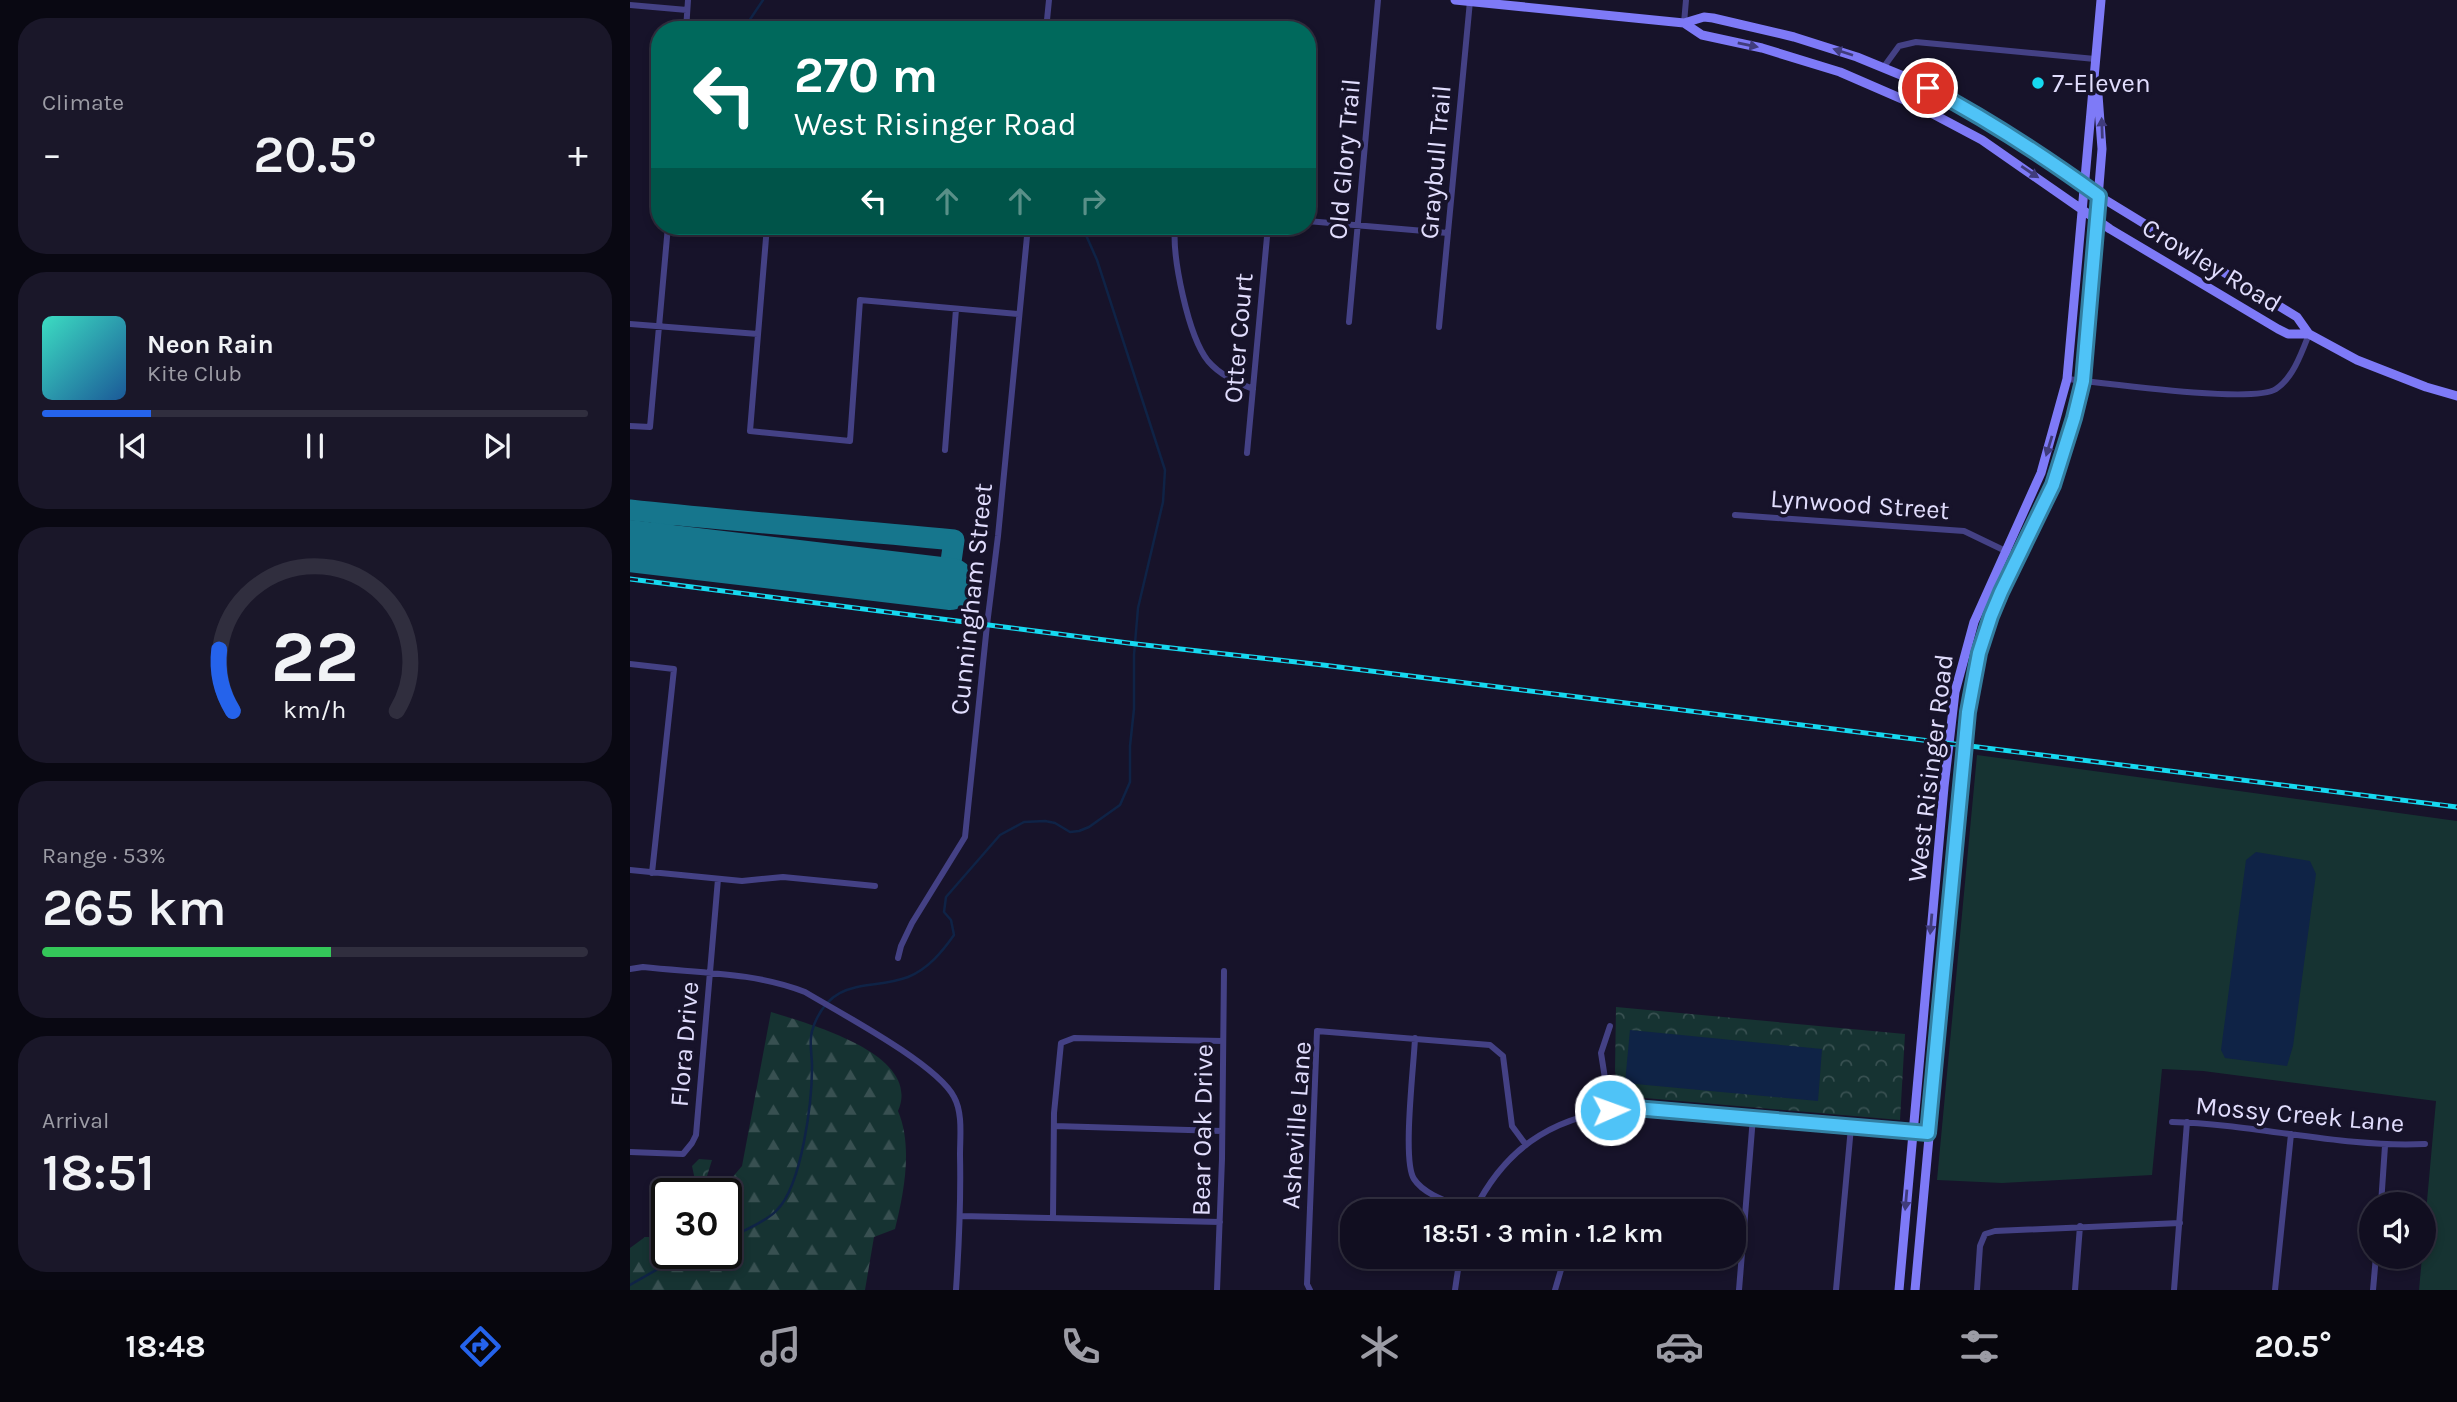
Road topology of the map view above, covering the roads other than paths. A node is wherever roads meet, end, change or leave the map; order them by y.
1 (688, 0) edge
2 (1049, 0) edge
3 (1378, 0) edge
4 (1455, 0) edge
5 (1686, 0) edge
6 (2101, 0) edge
7 (1470, 1) edge
8 (630, 5) edge
9 (687, 10) junction
10 (686, 21) edge
11 (1047, 21) edge
12 (1684, 23) junction
13 (2095, 60) junction
14 (1883, 68) junction
15 (2085, 186) junction
16 (2099, 196) junction
17 (2083, 210) junction
18 (2096, 221) junction
19 (1316, 222) edge
20 (1358, 225) junction
21 (1448, 233) junction
22 (667, 235) edge
23 (766, 235) edge
24 (1027, 235) edge
25 (1175, 235) edge
26 (1267, 235) edge
27 (956, 309) junction
28 (1019, 314) junction
29 (1349, 322) dead end
30 (630, 324) edge
31 (1439, 327) dead end
32 (659, 328) junction
33 (758, 334) junction
34 (2309, 334) junction
35 (2067, 379) junction
36 (2083, 381) junction
37 (1253, 389) junction
38 (2457, 396) edge
39 (630, 426) edge
40 (945, 450) dead end
41 (1247, 453) dead end
42 (1735, 515) dead end
43 (2004, 550) junction
44 (2018, 556) junction
45 (630, 664) edge
46 (630, 870) edge
47 (652, 873) junction
48 (718, 879) junction
49 (875, 886) dead end
50 (898, 958) dead end
51 (1928, 962) junction
52 (630, 969) edge
53 (1224, 971) dead end
54 (709, 974) junction
55 (1610, 1026) dead end
56 (1415, 1038) junction
57 (1937, 1040) junction
58 (1223, 1041) junction
59 (1610, 1110) junction
60 (1753, 1118) junction
61 (2172, 1122) dead end
62 (2187, 1122) junction
63 (1054, 1126) junction
64 (1852, 1127) junction
65 (1222, 1131) junction
66 (1912, 1132) junction
67 (1928, 1133) junction
68 (2291, 1134) junction
69 (2425, 1144) dead end
70 (1526, 1145) junction
71 (2385, 1146) junction
72 (630, 1152) edge
73 (2382, 1192) edge
74 (1444, 1199) edge
75 (1479, 1199) edge
76 (1746, 1206) edge
77 (960, 1216) junction
78 (1053, 1217) junction
79 (1220, 1222) junction
80 (2180, 1223) junction
81 (2080, 1226) junction
82 (1458, 1269) edge
83 (1561, 1269) edge
84 (1741, 1269) edge
85 (2375, 1269) edge
86 (956, 1290) edge
87 (1217, 1290) edge
88 (1310, 1290) edge
89 (1455, 1290) edge
90 (1555, 1290) edge
91 (1739, 1290) edge
92 (1836, 1290) edge
93 (1899, 1290) edge
94 (1915, 1290) edge
95 (1977, 1290) edge
96 (2075, 1290) edge
97 (2174, 1290) edge
98 (2275, 1290) edge
99 (2373, 1290) edge

1 - 9 street
2 - 11 street
3 - 20 street, Old Glory Trail
4 - 7 main road, Crowley Road
5 - 12 street
6 - 13 main road, West Risinger Road
7 - 12 main road, Crowley Road
7 - 21 street, Graybull Trail
8 - 9 street
9 - 10 street
14 -> 12 main road, Crowley Road
12 -> 17 main road, Crowley Road
13 - 14 street
13 - 15 main road, West Risinger Road
16 -> 13 main road, West Risinger Road
14 - 15 main road, Crowley Road
15 - 16 main road, Crowley Road
15 - 17 main road, West Risinger Road
16 - 18 main road, West Risinger Road
16 - 34 main road, Crowley Road
17 - 18 main road, Crowley Road
17 - 35 main road, West Risinger Road
18 - 34 main road, Crowley Road
18 - 36 main road, West Risinger Road
19 - 20 street
20 - 21 street
20 - 29 street, Old Glory Trail
21 - 31 street, Graybull Trail
22 - 32 street
23 - 33 street
24 - 28 street, Cunningham Street
25 - 37 street
26 - 37 street, Otter Court
27 - 28 street
27 - 33 street
27 - 40 street
28 - 50 street, Cunningham Street
30 - 32 street
32 - 33 street
32 - 39 street
34 - 36 street
34 - 38 main road
35 - 36 street
35 -> 43 main road, West Risinger Road
36 - 44 main road, West Risinger Road
37 - 41 street, Otter Court
42 - 43 street, Lynwood Street
43 - 44 street, Lynwood Street
43 -> 51 main road, West Risinger Road
44 - 57 main road, West Risinger Road
45 - 47 street
46 - 47 street
47 - 48 street
48 - 49 street
48 - 54 street, Flora Drive
51 - 57 main road
51 - 66 main road, West Risinger Road
52 - 54 street
53 - 58 street, Bear Oak Drive
54 - 72 street, Flora Drive
54 - 77 street
55 - 59 street
56 - 70 street, Asheville Lane
56 - 74 street
56 - 88 street, Asheville Lane
57 - 67 main road, West Risinger Road
58 - 63 street
58 - 65 street, Bear Oak Drive
59 - 60 street
59 - 70 street
60 - 64 street
60 - 76 street
61 - 62 street, Mossy Creek Lane
62 - 68 street, Mossy Creek Lane
62 - 80 street
63 - 65 street
63 - 78 street
64 - 66 street
64 - 92 street
65 - 79 street, Bear Oak Drive
66 - 67 street
66 -> 93 main road, West Risinger Road
67 - 94 main road, West Risinger Road
68 - 71 street, Mossy Creek Lane
68 - 98 street
69 - 71 street, Mossy Creek Lane
70 - 75 street
71 - 73 street
77 - 78 street
77 - 86 street
78 - 79 street
79 - 87 street, Bear Oak Drive
80 - 81 street
80 - 97 street
81 - 95 street
81 - 96 street
82 - 89 street
83 - 90 street
84 - 91 street
85 - 99 street

